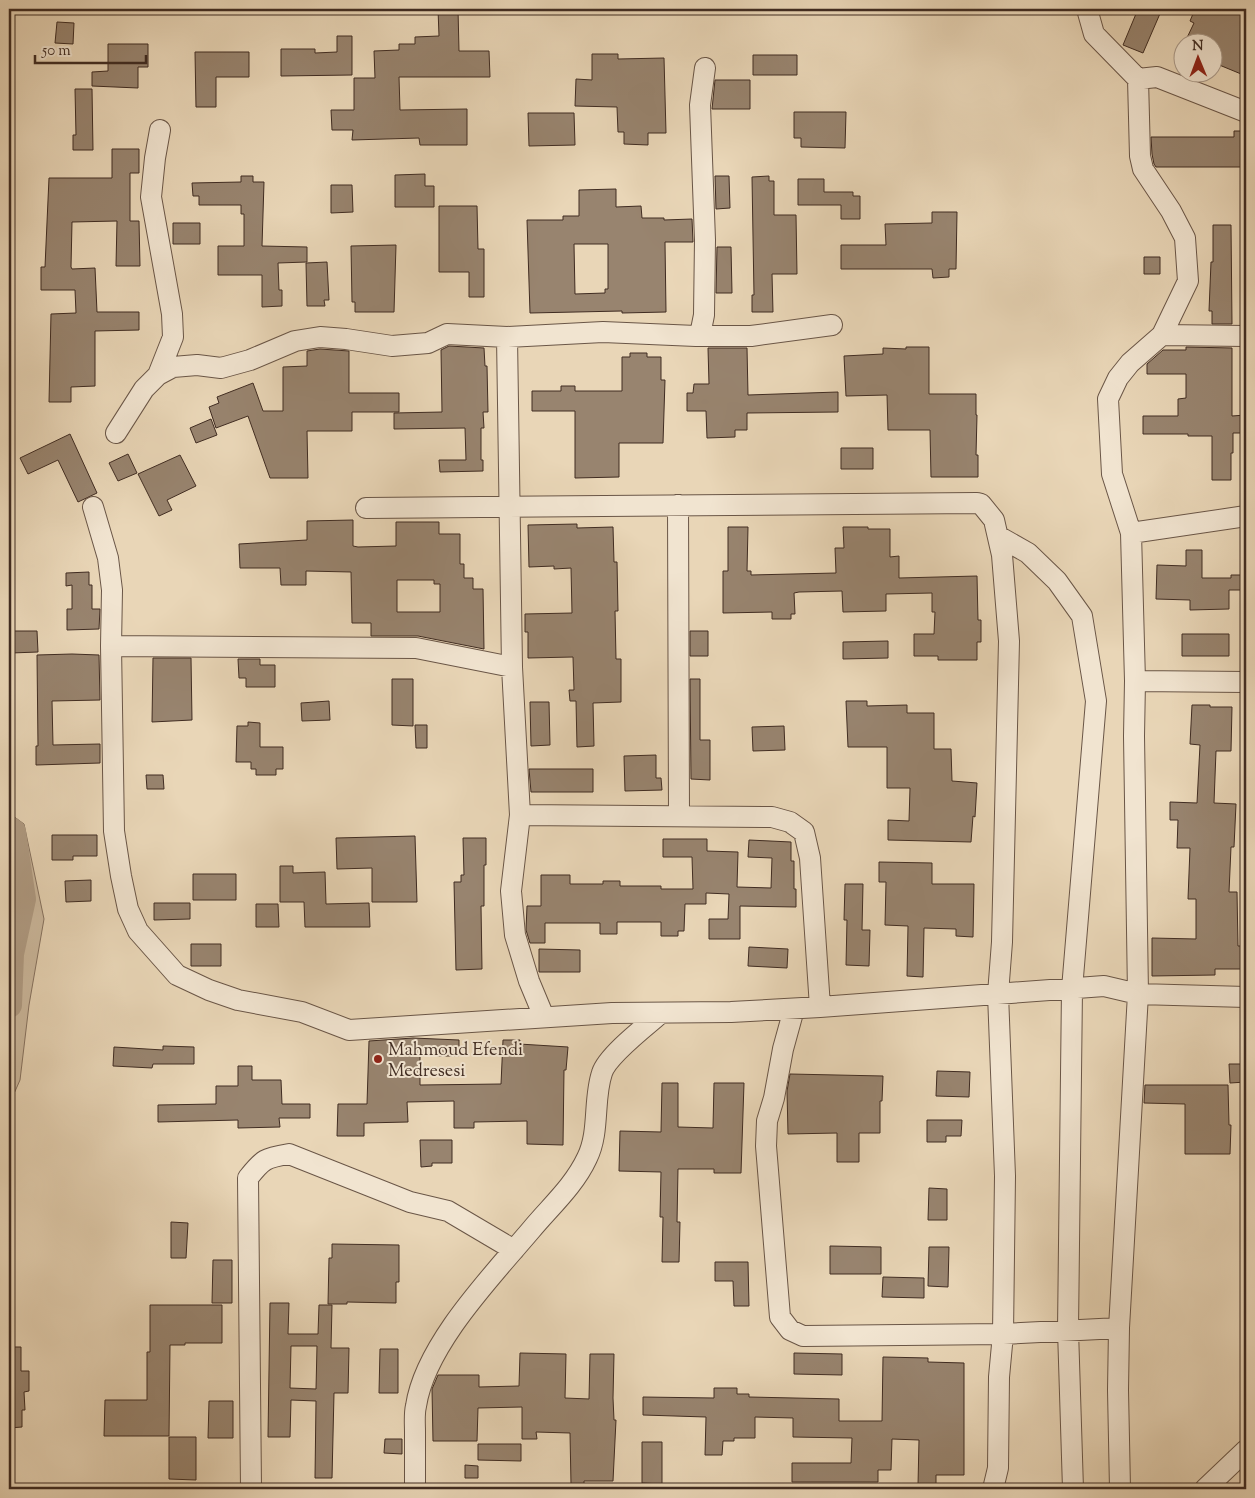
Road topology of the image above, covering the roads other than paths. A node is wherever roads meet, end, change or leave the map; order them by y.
1 (1087, 9) edge
2 (705, 68) dead end
3 (1138, 79) junction
4 (1246, 112) edge
5 (160, 130) dead end
6 (832, 325) dead end
7 (1162, 335) junction
8 (507, 336) junction
9 (696, 336) junction
10 (1246, 336) edge
11 (173, 337) junction
12 (197, 365) junction
13 (158, 375) junction
14 (116, 433) dead end
15 (678, 505) junction
16 (92, 507) dead end
17 (509, 507) junction
18 (366, 508) dead end
19 (1246, 516) edge
20 (1131, 533) junction
21 (998, 536) junction
22 (111, 646) junction
23 (512, 667) junction
24 (1135, 681) junction
25 (1246, 682) edge
26 (520, 815) junction
27 (679, 816) junction
28 (1072, 989) junction
29 (998, 994) junction
30 (1138, 994) junction
31 (1246, 997) edge
32 (820, 1007) junction
33 (794, 1009) junction
34 (660, 1014) junction
35 (544, 1017) junction
36 (514, 1250) junction
37 (1118, 1328) junction
38 (1068, 1330) junction
39 (1002, 1334) junction
40 (1246, 1450) edge
41 (251, 1489) edge
42 (415, 1489) edge
43 (993, 1489) edge
44 (1073, 1489) edge
45 (1120, 1489) edge
46 (1205, 1489) edge

1 - 3 street
2 - 9 street
3 - 4 street
3 - 7 street
5 - 11 street
6 - 9 street
7 - 10 street
7 - 20 street
8 - 9 street
8 - 12 street
8 - 17 street
11 - 12 street
11 - 13 street
12 - 13 street
13 - 14 street
15 - 17 street
15 - 21 street
15 - 27 street
16 - 22 street
17 - 18 street
17 - 23 street
19 - 20 street
20 - 24 street
21 - 28 street
21 - 29 street
22 - 23 street
22 - 35 street
23 - 26 street
24 - 25 street
24 - 30 street
26 - 27 street
26 - 35 street
27 - 32 street
28 - 29 street
28 - 30 street
28 - 38 street
29 - 32 street
29 - 39 street
30 - 31 street
30 - 37 street
32 - 33 street
33 - 34 street
33 - 39 street
34 - 35 street
34 - 36 street
36 - 41 street
36 - 42 street
37 - 38 street
37 - 45 street
38 - 39 street
38 - 44 street
39 - 43 street
40 - 46 street

